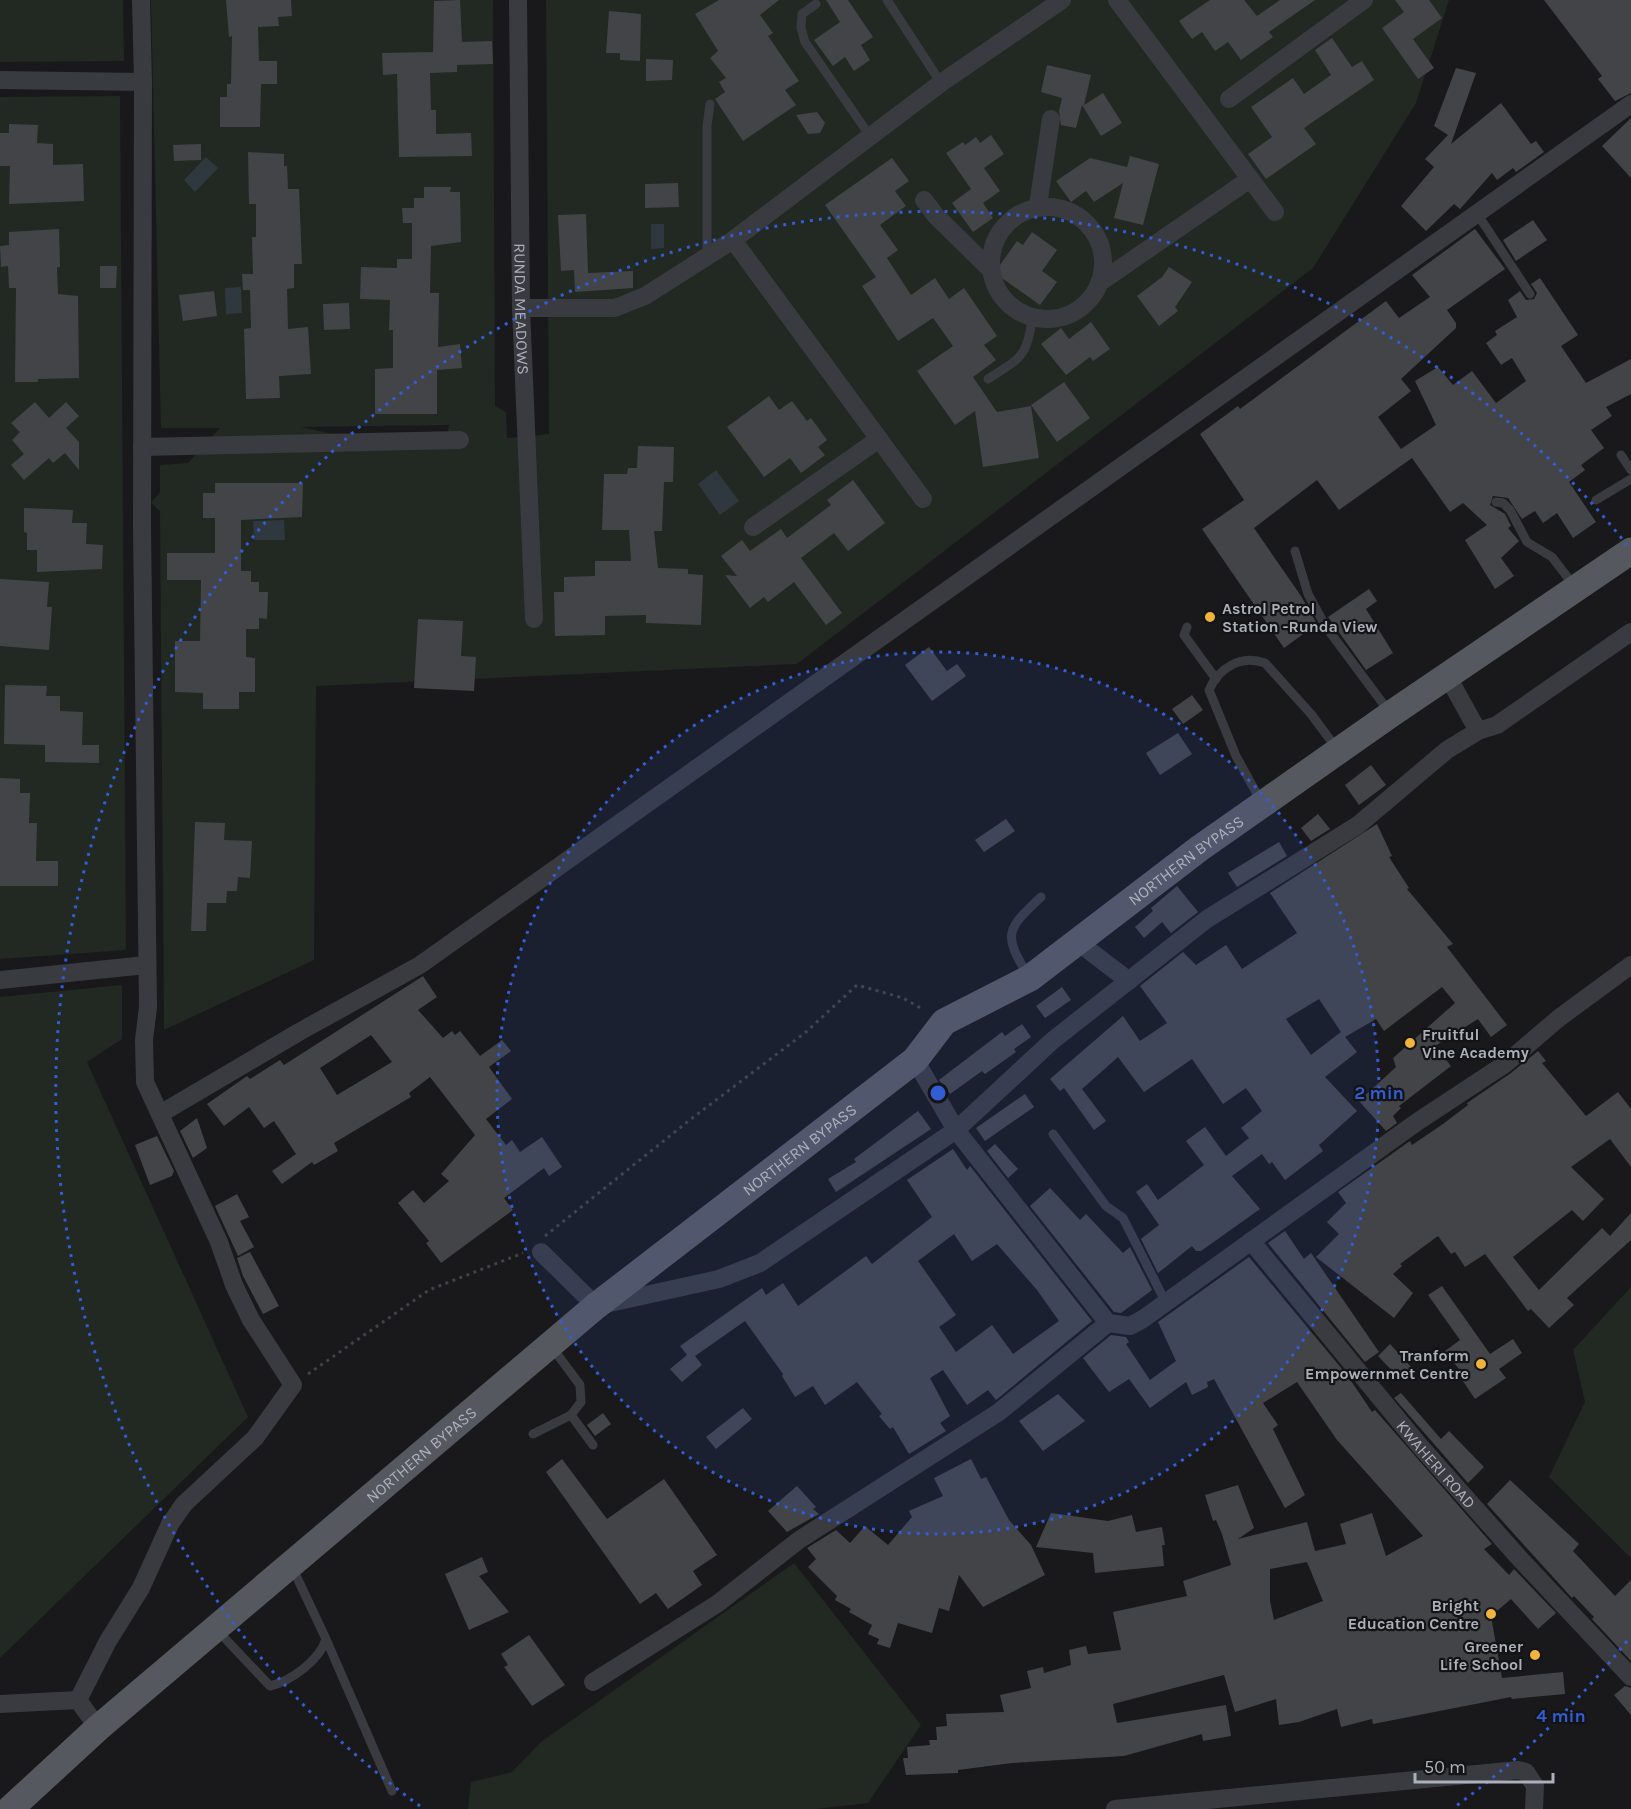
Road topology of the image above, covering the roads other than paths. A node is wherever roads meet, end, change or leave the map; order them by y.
1 (141, 0) edge
2 (518, 0) edge
3 (887, 0) edge
4 (1062, 0) edge
5 (1117, 0) edge
6 (1364, 0) edge
7 (816, 4) dead end
8 (0, 80) edge
9 (143, 82) junction
10 (941, 83) junction
11 (1229, 99) dead end
12 (710, 104) dead end
13 (1631, 104) edge
14 (1050, 119) dead end
15 (870, 136) junction
16 (1250, 179) junction
17 (924, 200) dead end
18 (1038, 205) junction
19 (1275, 212) dead end
20 (1478, 215) junction
21 (733, 240) junction
22 (707, 257) junction
23 (990, 268) junction
24 (1100, 283) junction
25 (1530, 294) dead end
26 (520, 308) junction
27 (1032, 319) junction
28 (988, 379) dead end
29 (879, 439) junction
30 (460, 440) dead end
31 (142, 447) junction
32 (1621, 455) dead end
33 (1631, 470) edge
34 (1631, 479) edge
35 (923, 500) dead end
36 (1596, 500) dead end
37 (1496, 502) dead end
38 (753, 527) dead end
39 (1294, 551) dead end
40 (1631, 551) edge
41 (1575, 588) junction
42 (534, 619) dead end
43 (1187, 627) dead end
44 (1631, 632) edge
45 (1448, 677) junction
46 (1216, 679) junction
47 (1391, 714) junction
48 (1478, 731) junction
49 (1338, 751) junction
50 (1263, 805) junction
51 (1041, 897) dead end
52 (1078, 942) junction
53 (146, 965) junction
54 (1631, 965) edge
55 (1030, 978) junction
56 (0, 980) edge
57 (1130, 981) junction
58 (915, 1060) junction
59 (160, 1114) junction
60 (956, 1130) junction
61 (1053, 1134) dead end
62 (1251, 1241) junction
63 (537, 1247) road end
64 (1166, 1303) junction
65 (596, 1306) junction
66 (1108, 1323) junction
67 (550, 1344) junction
68 (571, 1416) junction
69 (533, 1434) dead end
70 (593, 1445) dead end
71 (291, 1564) junction
72 (216, 1628) junction
73 (326, 1639) junction
74 (1631, 1677) edge
75 (593, 1682) dead end
76 (78, 1700) junction
77 (0, 1704) edge
78 (98, 1728) junction
79 (392, 1791) dead end
80 (11, 1809) edge
81 (1115, 1809) edge
82 (1534, 1809) edge

1 - 9 street
2 - 26 street, RUNDA MEADOWS
3 - 10 lane
4 - 10 street
5 - 16 street
6 - 11 street
7 - 15 lane
8 - 9 street
9 - 31 street
10 - 15 street
12 - 22 lane
13 - 20 street
14 - 18 street
15 - 21 street
16 - 19 street
16 - 24 street
17 - 23 street
18 - 23 street
18 - 24 street
20 - 25 lane
20 - 59 street
21 - 22 street
21 - 29 street
22 - 26 street
23 - 27 street
24 - 27 street
26 - 42 street, RUNDA MEADOWS
27 - 28 lane
29 - 35 street
29 - 38 street
30 - 31 street
31 - 53 street
32 - 33 lane
34 - 36 lane
37 - 41 lane
39 - 47 lane
40 - 41 main road, NORTHERN BYPASS
41 - 45 main road, NORTHERN BYPASS
43 - 46 lane
44 - 48 street
45 - 47 main road, NORTHERN BYPASS
45 - 48 street
46 - 49 lane
46 - 50 lane
47 - 49 main road, NORTHERN BYPASS
48 - 57 street
49 - 50 main road, NORTHERN BYPASS
50 - 52 main road, NORTHERN BYPASS
51 - 55 lane
52 - 55 main road, NORTHERN BYPASS
52 - 57 street
53 - 56 street
53 - 59 street
54 - 62 street
55 - 58 main road, NORTHERN BYPASS
57 - 60 street
58 - 60 street
58 - 65 main road, NORTHERN BYPASS
59 - 76 street
60 - 65 street
60 - 66 street
61 - 64 lane
62 - 64 street
62 - 74 street, KWAHERI ROAD
63 - 65 street
64 - 66 street
65 - 67 main road, NORTHERN BYPASS
66 - 75 street
67 - 68 lane
67 - 71 main road, NORTHERN BYPASS
68 - 69 lane
68 - 70 lane
71 - 72 main road, NORTHERN BYPASS
71 - 73 lane
72 - 73 lane
72 - 78 main road, NORTHERN BYPASS
73 - 79 lane
76 - 77 street
76 - 78 street
78 - 80 main road, NORTHERN BYPASS
81 - 82 street

